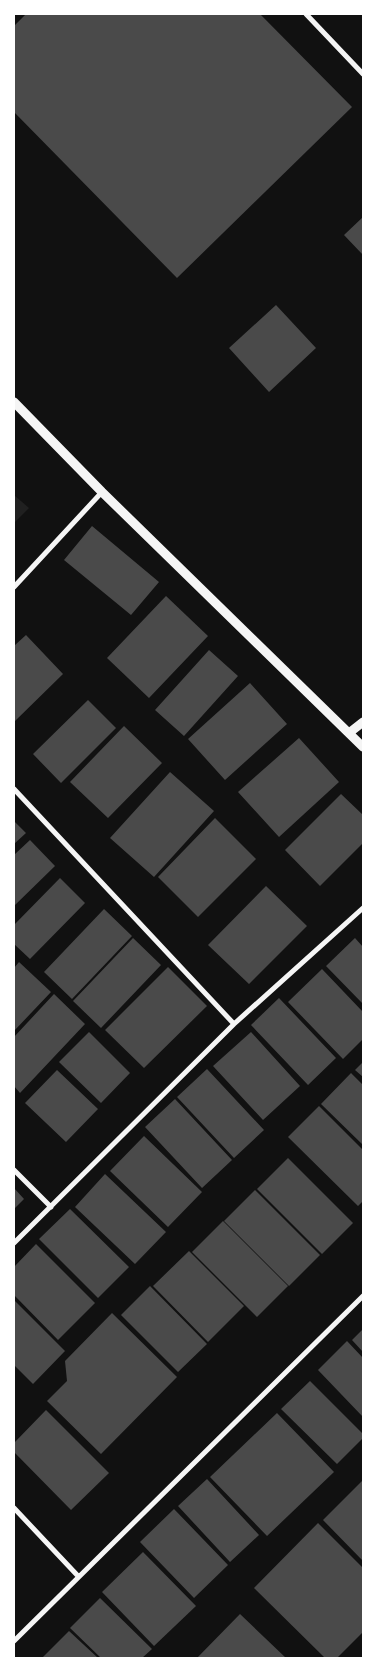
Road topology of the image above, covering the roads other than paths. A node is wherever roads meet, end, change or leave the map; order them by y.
1 (306, 14) edge
2 (363, 74) edge
3 (14, 402) edge
4 (102, 492) junction
5 (14, 587) edge
6 (363, 722) edge
7 (349, 733) junction
8 (363, 747) edge
9 (14, 789) edge
10 (363, 908) edge
11 (234, 1024) junction
12 (14, 1170) edge
13 (51, 1207) junction
14 (14, 1243) edge
15 (363, 1296) edge
16 (14, 1508) edge
17 (78, 1576) junction
18 (14, 1641) edge

1 - 2 street
3 - 4 street
4 - 5 street
4 - 7 street
6 - 7 street
7 - 8 street
9 - 11 street
10 - 11 street
11 - 13 street
12 - 13 street
13 - 14 street
15 - 17 street
16 - 17 street
17 - 18 street

